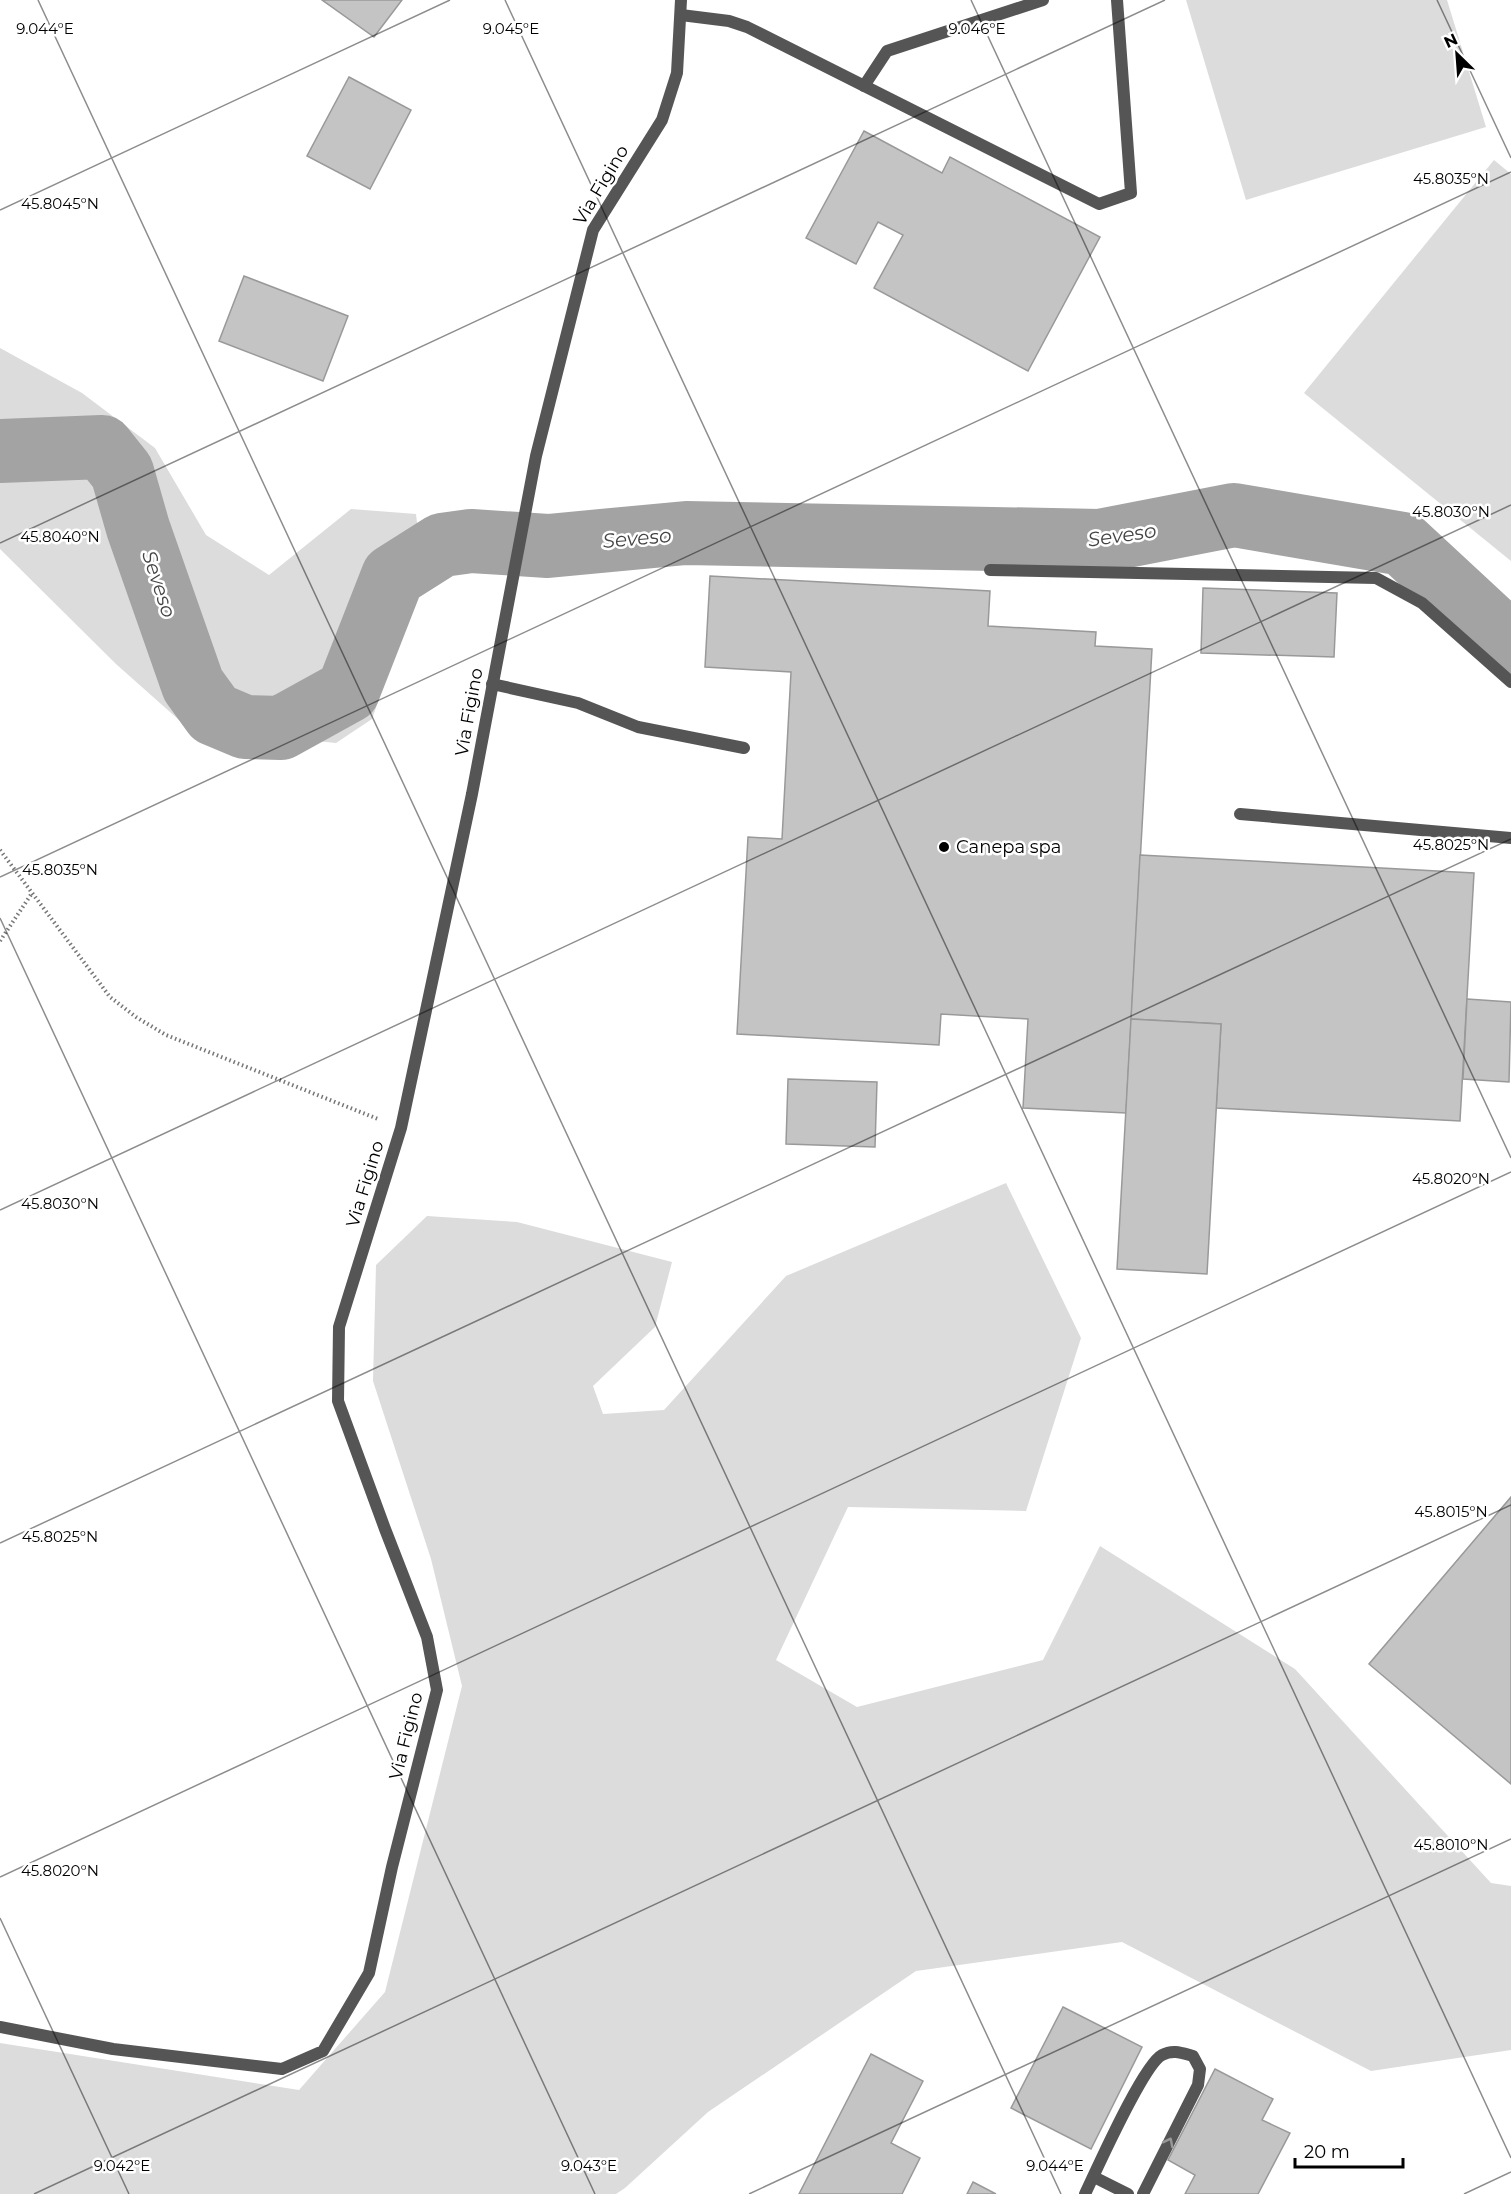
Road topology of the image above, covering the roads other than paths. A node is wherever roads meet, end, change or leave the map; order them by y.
1 (681, 0) edge
2 (1043, 0) edge
3 (1117, 0) edge
4 (681, 15) junction
5 (864, 86) junction
6 (990, 570) dead end
7 (1511, 682) edge
8 (492, 684) junction
9 (744, 748) dead end
10 (1240, 814) dead end
11 (1511, 838) edge
12 (0, 2027) edge
13 (1094, 2177) junction
14 (1085, 2194) edge
15 (1128, 2194) edge
16 (1143, 2194) edge

1 - 4 street, Via Figino
2 - 5 street
3 - 5 street
4 - 5 street
4 - 8 street, Via Figino
6 - 7 street
8 - 9 street
8 - 12 street, Via Figino
10 - 11 street
13 - 14 street
13 - 15 street
16 -> 13 street

